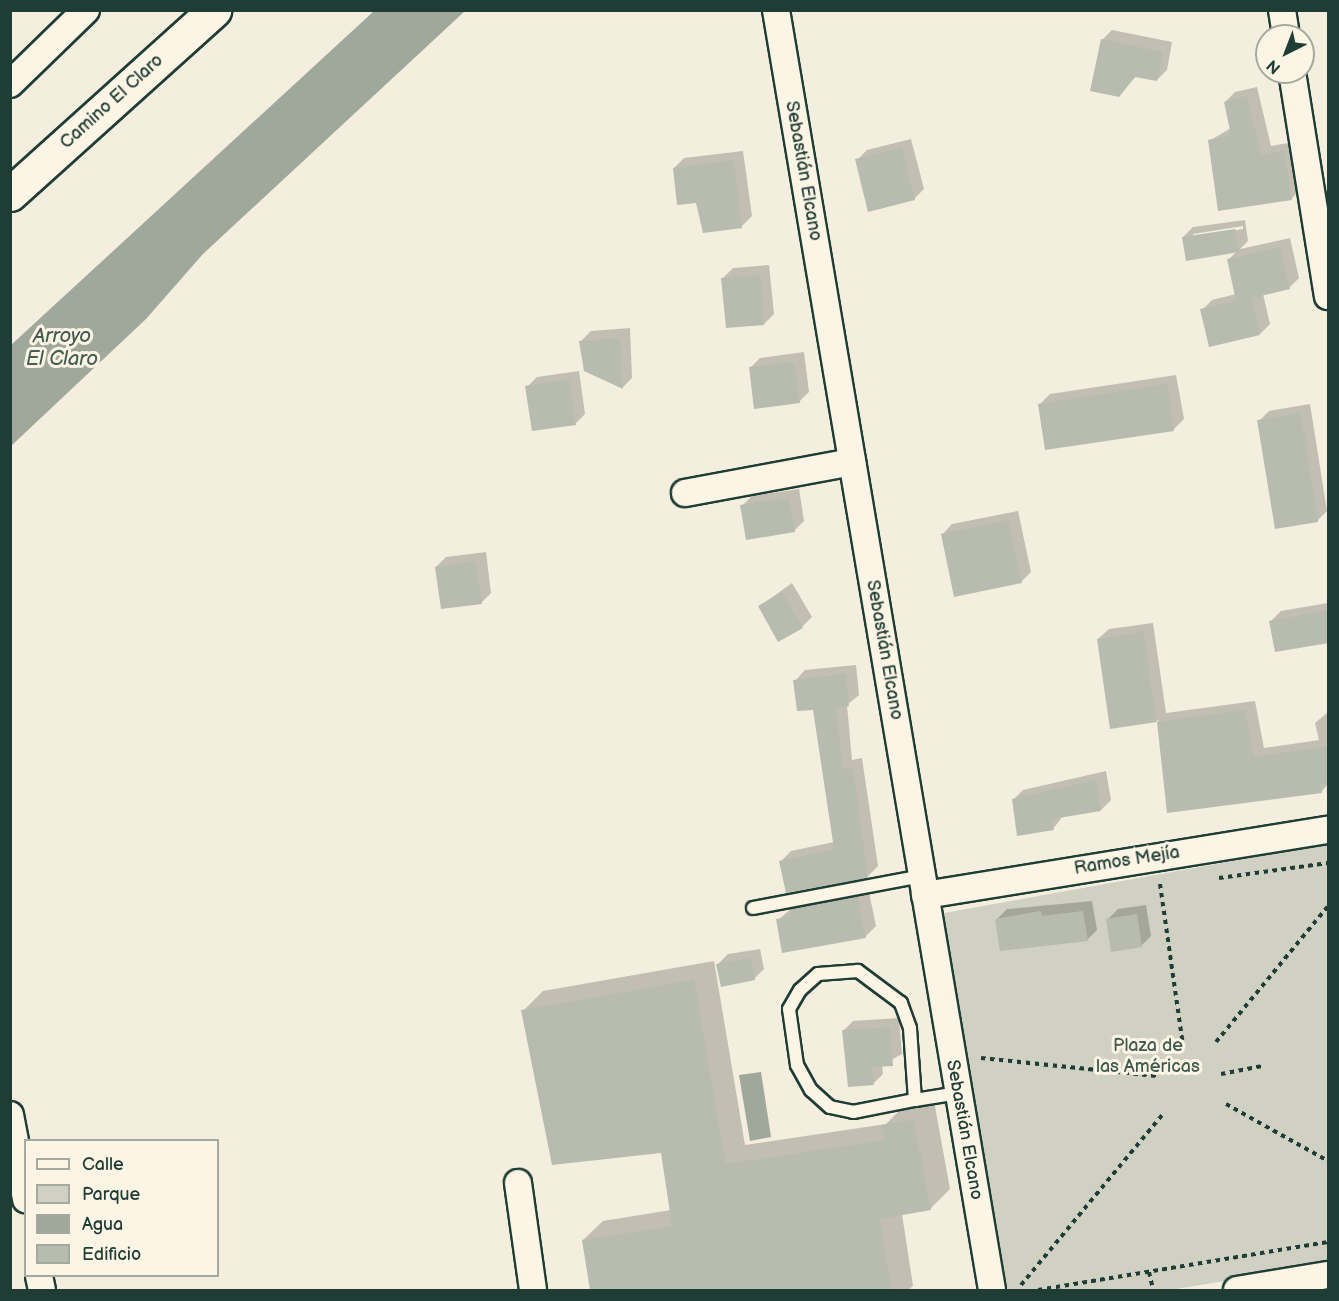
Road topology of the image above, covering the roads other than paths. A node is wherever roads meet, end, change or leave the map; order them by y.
1 (86, 10) edge
2 (214, 10) edge
3 (776, 10) edge
4 (10, 84) edge
5 (1294, 84) edge
6 (10, 194) edge
7 (1329, 296) edge
8 (852, 462) junction
9 (685, 493) dead end
10 (1329, 830) edge
11 (924, 885) junction
12 (753, 908) dead end
13 (958, 1093) junction
14 (915, 1101) junction
15 (10, 1115) edge
16 (518, 1183) dead end
17 (24, 1188) edge
18 (1329, 1275) edge
19 (532, 1290) edge
20 (992, 1290) edge
21 (1237, 1290) edge

1 - 4 street
2 - 6 street, Camino El Claro
3 - 8 street, Sebastián Elcano
5 - 7 street
8 - 9 street
8 - 11 street, Sebastián Elcano
10 - 11 street, Ramos Mejía
11 - 12 lane
11 - 13 street, Sebastián Elcano
13 - 14 lane
13 - 20 street, Sebastián Elcano
14 - 14 lane
15 - 17 street
16 - 19 street
18 - 21 street

